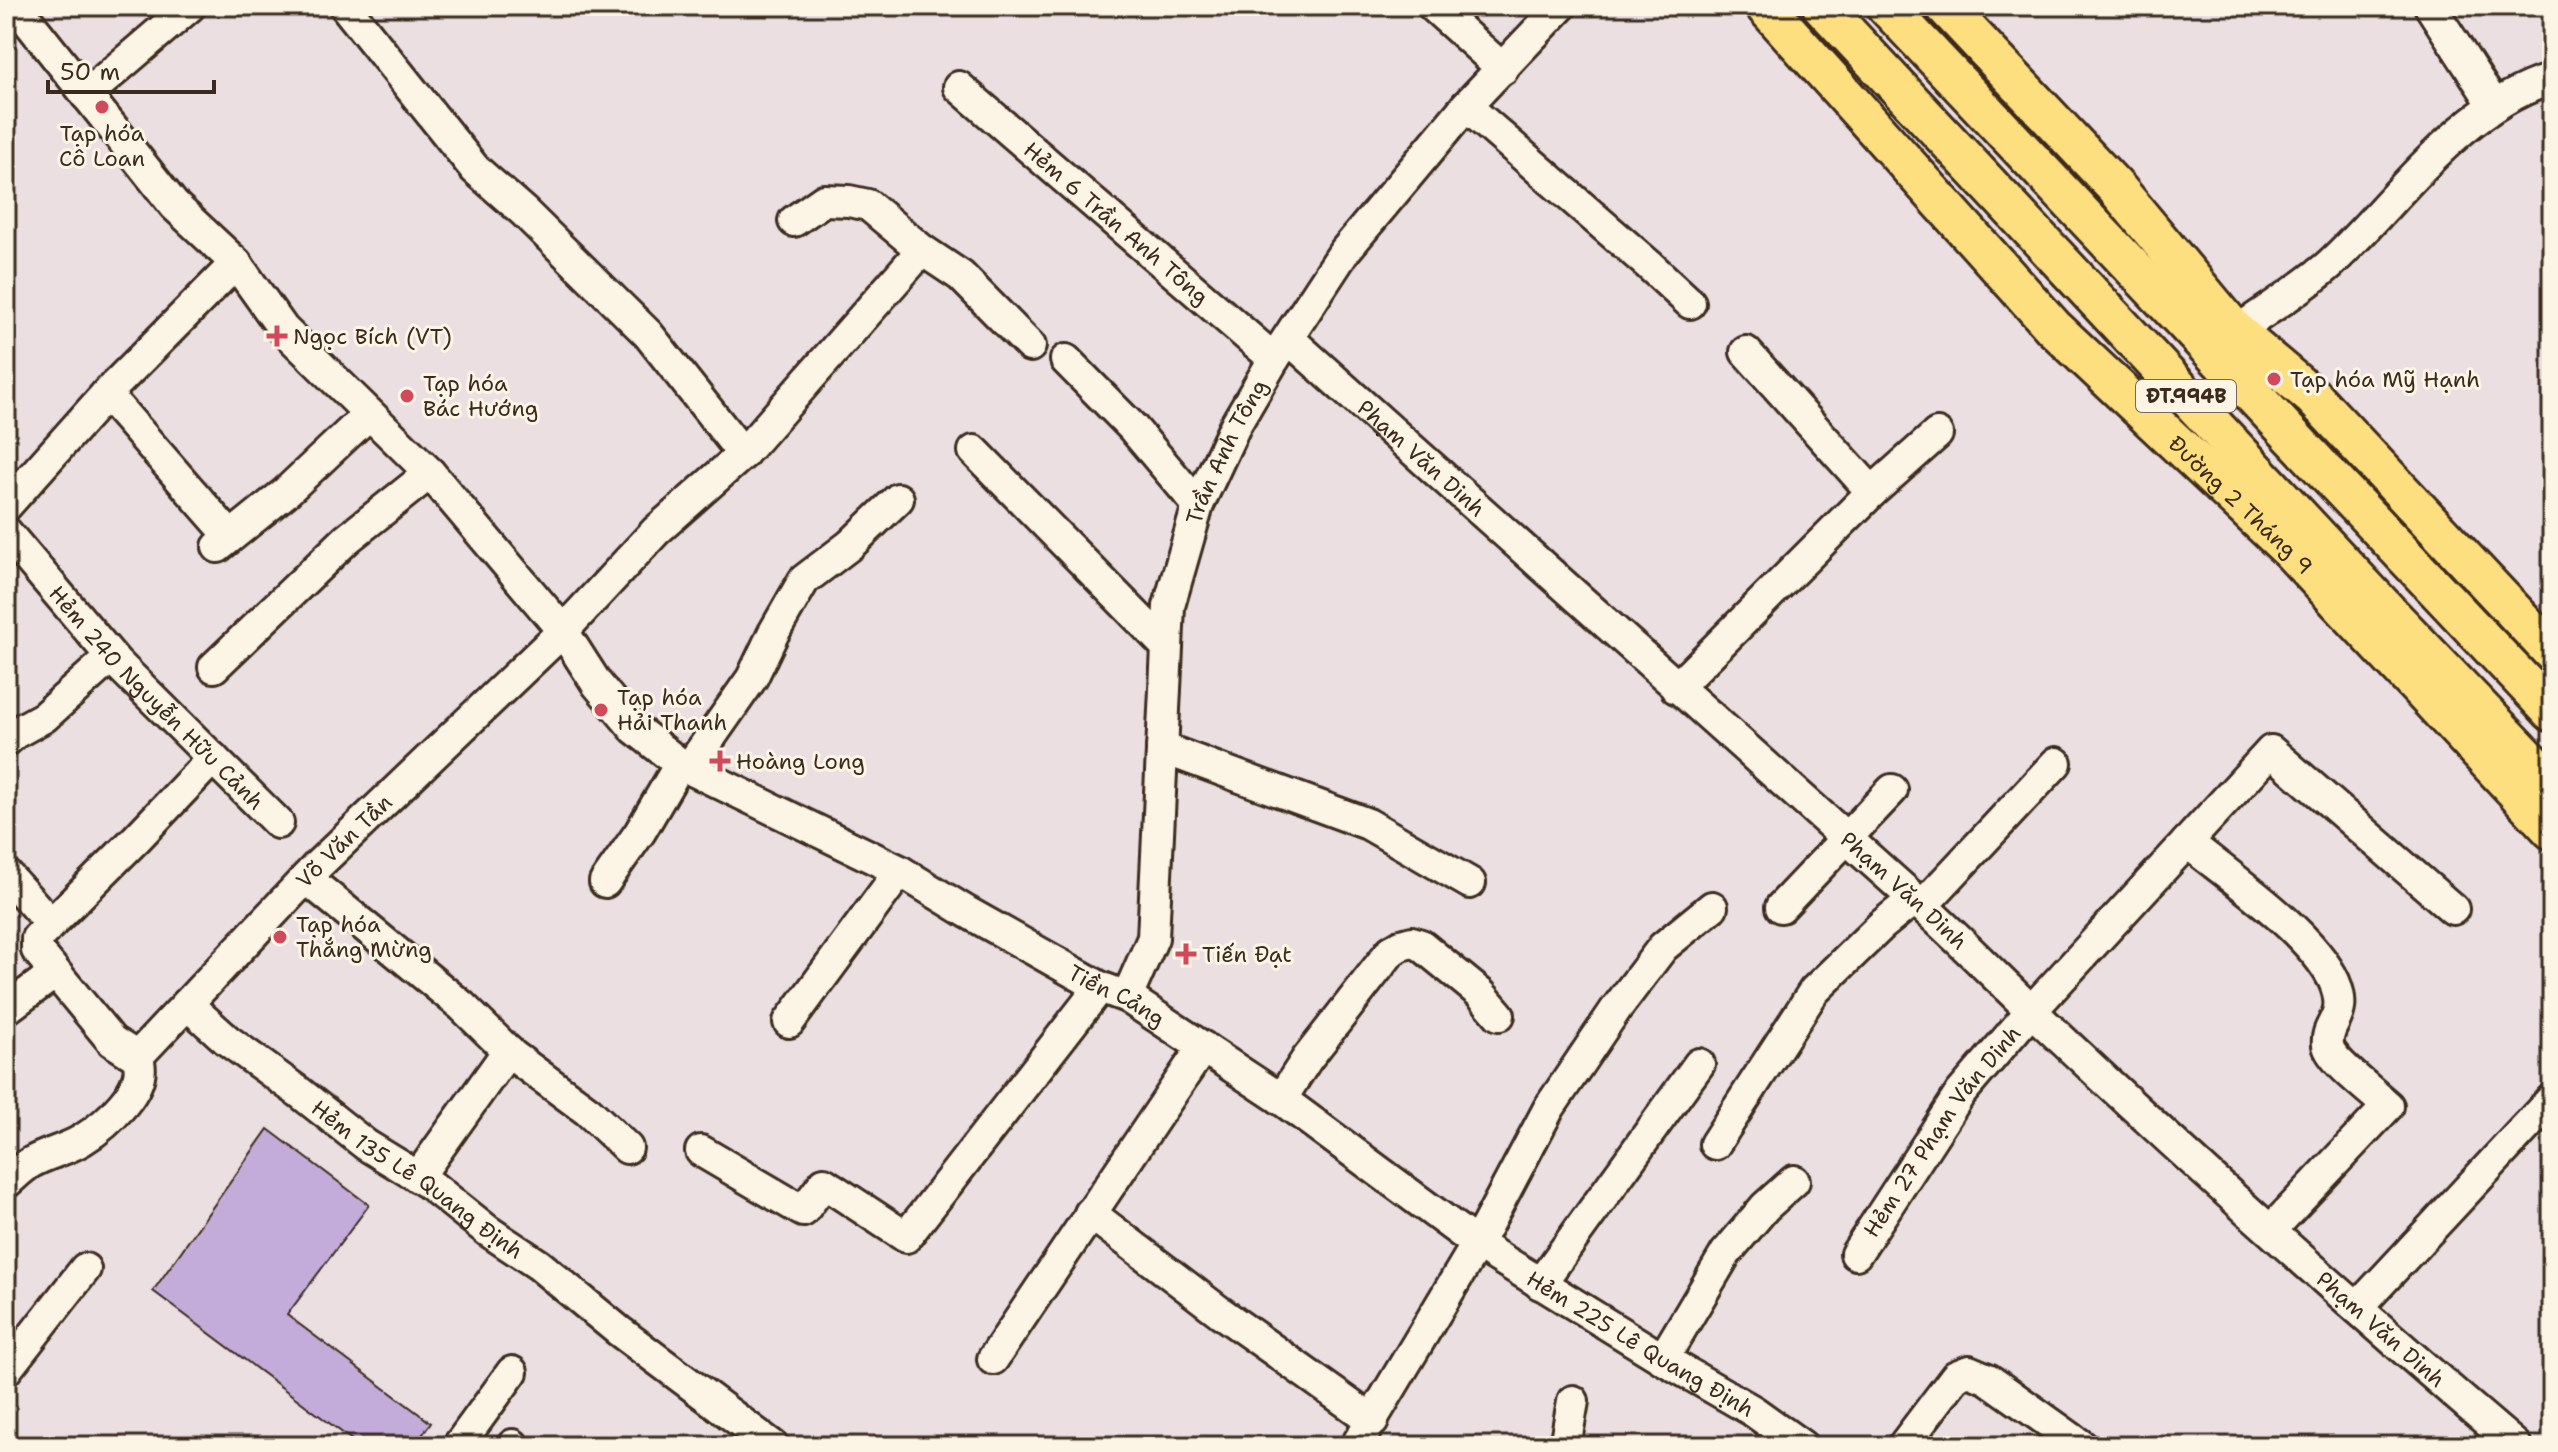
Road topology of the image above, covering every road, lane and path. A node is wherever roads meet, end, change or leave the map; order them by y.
1 (16, 6) edge
2 (190, 6) edge
3 (345, 6) edge
4 (1433, 6) edge
5 (1561, 6) edge
6 (1765, 6) edge
7 (1822, 6) edge
8 (1886, 6) edge
9 (1945, 6) edge
10 (2430, 6) edge
11 (1503, 69) junction
12 (2552, 79) edge
13 (959, 87) dead end
14 (86, 95) junction
15 (2494, 105) junction
16 (1466, 106) junction
17 (794, 221) dead end
18 (922, 250) junction
19 (236, 263) junction
20 (1690, 303) dead end
21 (2228, 344) junction
22 (1030, 346) dead end
23 (1281, 349) junction
24 (1746, 352) dead end
25 (1066, 360) dead end
26 (106, 394) junction
27 (2185, 394) junction
28 (369, 414) junction
29 (2156, 425) junction
30 (1937, 434) dead end
31 (974, 451) dead end
32 (743, 454) junction
33 (430, 473) junction
34 (1872, 492) junction
35 (898, 499) dead end
36 (1198, 505) junction
37 (6, 506) edge
38 (6, 532) edge
39 (563, 631) junction
40 (1165, 645) junction
41 (2552, 652) edge
42 (111, 657) junction
43 (214, 667) dead end
44 (1676, 688) junction
45 (2552, 712) edge
46 (6, 741) edge
47 (1162, 748) junction
48 (213, 758) junction
49 (2056, 763) dead end
50 (685, 766) junction
51 (2552, 783) edge
52 (1892, 790) dead end
53 (278, 823) dead end
54 (2552, 830) edge
55 (1847, 838) junction
56 (2187, 842) junction
57 (900, 871) junction
58 (6, 874) edge
59 (306, 878) junction
60 (605, 882) dead end
61 (1470, 883) dead end
62 (1918, 903) junction
63 (1712, 907) dead end
64 (1781, 907) dead end
65 (2453, 909) dead end
66 (50, 923) junction
67 (55, 973) junction
68 (1113, 992) junction
69 (187, 1004) junction
70 (6, 1009) edge
71 (2031, 1011) junction
72 (1499, 1015) dead end
73 (789, 1022) dead end
74 (1203, 1047) junction
75 (508, 1051) junction
76 (137, 1057) junction
77 (1699, 1064) dead end
78 (1281, 1099) junction
79 (2552, 1099) edge
80 (1715, 1144) dead end
81 (627, 1148) dead end
82 (701, 1151) dead end
83 (418, 1177) junction
84 (1794, 1181) dead end
85 (6, 1183) edge
86 (1090, 1213) junction
87 (2271, 1230) junction
88 (1477, 1244) junction
89 (1856, 1254) dead end
90 (85, 1269) dead end
91 (1540, 1284) junction
92 (2357, 1308) junction
93 (993, 1359) dead end
94 (1663, 1359) junction
95 (6, 1370) edge
96 (512, 1372) dead end
97 (1573, 1401) dead end
98 (1373, 1421) junction
99 (458, 1446) edge
100 (773, 1446) edge
101 (1356, 1446) edge
102 (1565, 1446) edge
103 (1802, 1446) edge
104 (1903, 1446) edge
105 (2082, 1446) edge
106 (2516, 1446) edge

1 - 14 street, Tiền Cảng
2 - 14 street
3 - 32 street
4 - 11 street
5 - 11 street, Trần Anh Tông
6 - 29 main road, Đường 2 Tháng 9 / ĐT.994B
7 - 27 main road, Đường 2 Tháng 9 / ĐT.994B
8 - 21 main road, ĐT.994B
9 - 21 main road, ĐT.994B
10 - 15 street
11 - 16 street, Trần Anh Tông
12 - 15 street
13 - 23 street, Hẻm 6 Trần Anh Tông
14 - 19 street, Tiền Cảng
15 - 21 street
16 - 20 street
16 - 23 street, Trần Anh Tông
17 - 18 street
18 - 22 street
18 - 32 street, Võ Văn Tần
19 - 26 street
19 - 28 street, Tiền Cảng
21 - 27 main road
21 - 41 main road, ĐT.994B
21 - 45 main road, ĐT.994B
23 - 36 street, Trần Anh Tông
23 - 44 street, Phạm Văn Dinh
24 - 34 street
25 - 36 street
26 - 28 street
26 - 37 street
27 - 29 main road
27 - 51 main road, Đường 2 Tháng 9 / ĐT.994B
28 - 33 street, Tiền Cảng
29 - 54 main road, Đường 2 Tháng 9 / ĐT.994B
30 - 34 street
31 - 40 street
32 - 39 street, Võ Văn Tần
33 - 39 street, Tiền Cảng
33 - 43 street
34 - 44 street
35 - 50 street
36 - 40 street, Trần Anh Tông
38 - 42 street, Hẻm 240 Nguyễn Hữu Cảnh
39 - 50 street, Tiền Cảng
39 - 59 street, Võ Văn Tần
40 - 47 street, Trần Anh Tông
42 - 46 street
42 - 48 street, Hẻm 240 Nguyễn Hữu Cảnh
44 - 55 street, Phạm Văn Dinh
47 - 61 street
47 - 68 street, Trần Anh Tông
48 - 53 street, Hẻm 240 Nguyễn Hữu Cảnh
48 - 66 street
49 - 62 street
50 - 57 street, Tiền Cảng
50 - 60 street
52 - 55 street
55 - 62 street, Phạm Văn Dinh
55 - 64 street
56 - 65 street, Hẻm 27 Phạm Văn Dinh
56 - 71 street, Hẻm 27 Phạm Văn Dinh
56 - 87 street
57 - 68 street, Tiền Cảng
57 - 73 street
58 - 66 street
59 - 69 street, Võ Văn Tần
59 - 75 street
62 - 71 street, Phạm Văn Dinh
62 - 80 street
63 - 88 street
66 - 67 street
67 - 70 street
67 - 76 street
68 - 74 street, Tiền Cảng
68 - 82 street, Trần Anh Tông
69 - 76 street, Võ Văn Tần
69 - 83 street, Hẻm 135 Lê Quang Định
71 - 87 street, Phạm Văn Dinh
71 - 89 street, Hẻm 27 Phạm Văn Dinh
72 - 78 street
74 - 78 street, Tiền Cảng
74 - 86 street
75 - 81 street
75 - 83 street
76 - 85 street
77 - 91 street
78 - 88 street, Tiền Cảng
79 - 92 street
83 - 100 street, Hẻm 135 Lê Quang Định
84 - 94 street
86 - 93 street
86 - 98 street
87 - 92 street, Phạm Văn Dinh
88 - 91 street, Hẻm 225 Lê Quang Định
88 - 98 street
90 - 95 street
91 - 94 street, Hẻm 225 Lê Quang Định
92 - 106 street, Phạm Văn Dinh
94 - 103 street, Hẻm 225 Lê Quang Định
96 - 99 street
97 - 102 street
98 - 101 street
104 - 105 street

